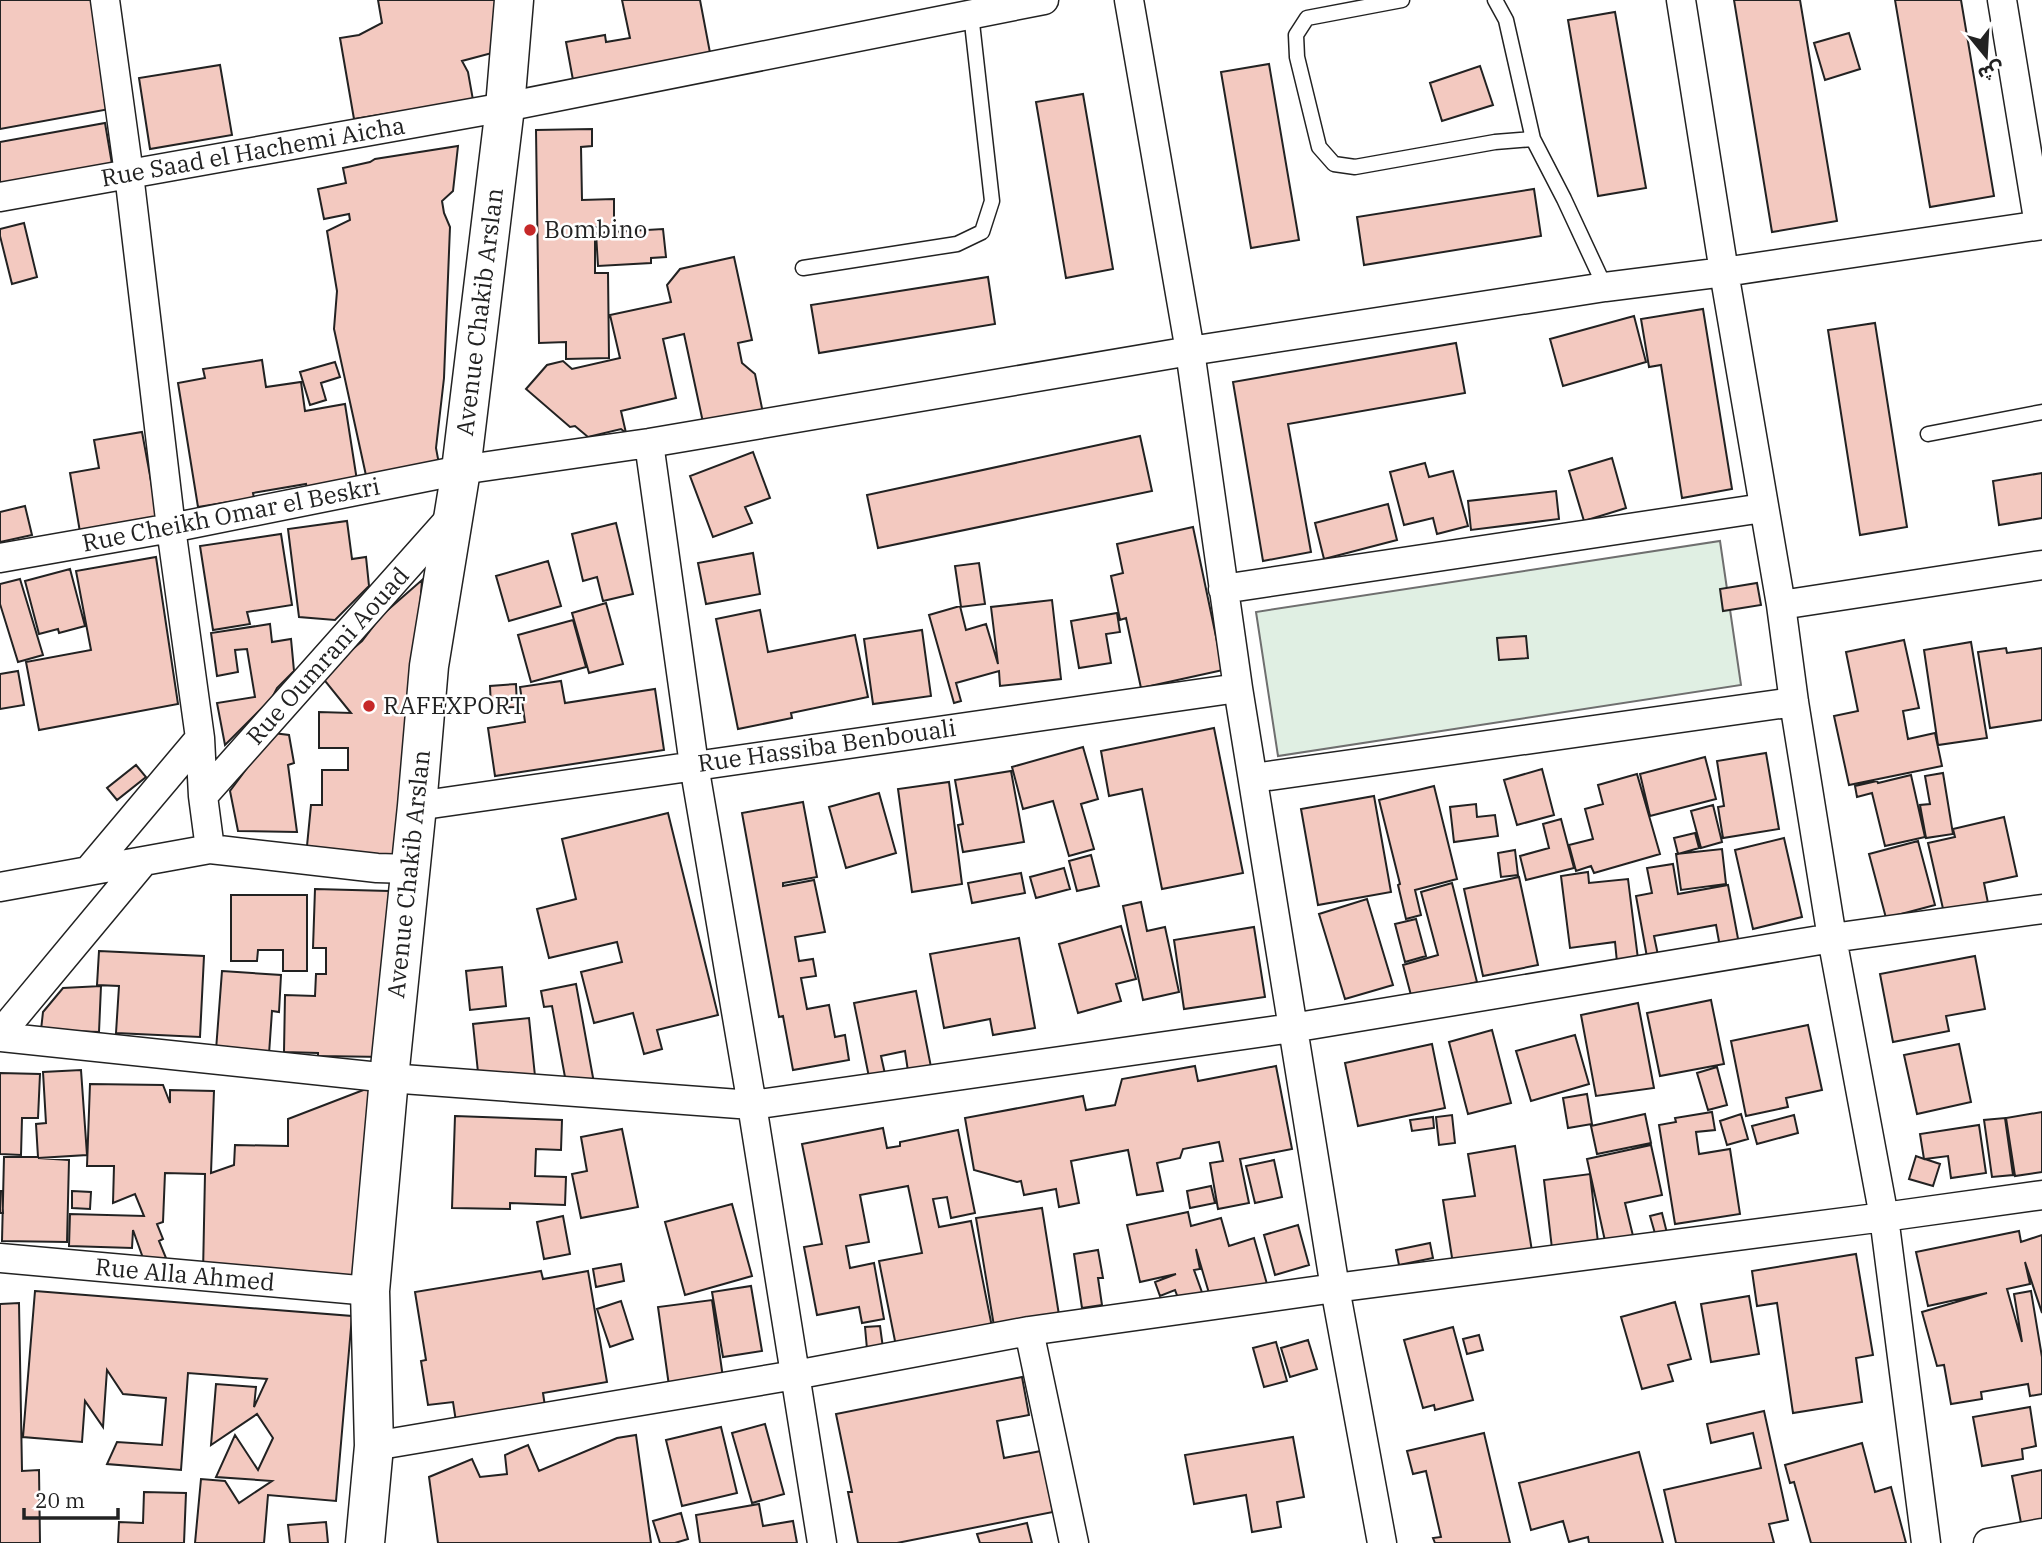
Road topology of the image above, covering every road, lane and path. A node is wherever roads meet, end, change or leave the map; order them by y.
1 (106, 0) edge
2 (514, 0) edge
3 (1044, 0) edge
4 (1129, 0) edge
5 (1402, 0) edge
6 (1495, 0) edge
7 (1681, 0) edge
8 (2002, 0) edge
9 (971, 14) junction
10 (505, 107) junction
11 (1533, 139) junction
12 (129, 174) junction
13 (0, 197) edge
14 (2040, 225) edge
15 (803, 268) dead end
16 (1724, 272) junction
17 (1605, 287) junction
18 (1190, 351) junction
19 (2042, 412) edge
20 (1928, 434) dead end
21 (649, 443) junction
22 (461, 470) junction
23 (1763, 508) junction
24 (453, 515) junction
25 (171, 528) junction
26 (0, 558) edge
27 (2042, 565) edge
28 (1223, 589) junction
29 (1781, 605) junction
30 (1238, 688) junction
31 (1794, 702) junction
32 (200, 738) junction
33 (694, 765) junction
34 (1254, 778) junction
35 (203, 796) junction
36 (417, 806) junction
37 (210, 849) junction
38 (143, 862) junction
39 (410, 869) junction
40 (88, 871) junction
41 (0, 887) edge
42 (2042, 909) edge
43 (1832, 938) junction
44 (1292, 1028) junction
45 (0, 1035) edge
46 (389, 1078) junction
47 (751, 1105) junction
48 (2042, 1195) edge
49 (1884, 1217) junction
50 (0, 1258) edge
51 (1335, 1288) junction
52 (370, 1291) junction
53 (1030, 1331) junction
54 (795, 1375) junction
55 (374, 1446) junction
56 (2042, 1533) edge
57 (365, 1543) edge
58 (822, 1543) edge
59 (1074, 1543) edge
60 (1382, 1543) edge
61 (1926, 1543) edge
62 (1988, 1543) edge

1 - 12 street
2 - 10 main road, Avenue Chakib Arslan
3 - 9 street, Rue Saad el Hachemi Aicha
4 - 18 street
5 - 11 lane
6 - 11 lane
7 - 16 street
8 - 14 street
9 - 10 street, Rue Saad el Hachemi Aicha
9 - 15 lane
10 - 12 street, Rue Saad el Hachemi Aicha
10 - 22 main road, Avenue Chakib Arslan
11 - 17 lane
12 - 13 street, Rue Saad el Hachemi Aicha
12 - 25 street
14 - 16 street, Rue Cheikh Omar el Beskri
16 - 17 street, Rue Cheikh Omar el Beskri
16 - 23 street
17 - 18 street, Rue Cheikh Omar el Beskri
18 - 21 street, Rue Cheikh Omar el Beskri
18 - 28 street
19 - 20 lane
21 - 22 street, Rue Cheikh Omar el Beskri
21 - 33 street
22 - 24 main road, Avenue Chakib Arslan
22 - 25 street, Rue Cheikh Omar el Beskri
23 - 28 street
23 - 29 street
24 - 35 street, Rue Oumrani Aouad
24 - 36 main road, Avenue Chakib Arslan
25 - 26 street, Rue Cheikh Omar el Beskri
25 - 32 street
27 - 29 street
28 - 30 street
29 - 31 street
30 - 33 street, Rue Hassiba Benbouali
30 - 34 street
31 - 34 street
31 - 43 street
32 - 35 street
32 - 40 street
33 - 36 street, Rue Hassiba Benbouali
33 - 47 street
34 - 44 street
35 - 37 street
36 - 39 main road, Avenue Chakib Arslan
37 - 38 street
37 - 39 street
38 - 40 street
38 - 45 street
39 - 46 main road, Avenue Chakib Arslan
40 - 41 street
42 - 43 street
43 - 44 street
43 - 49 street
44 - 47 street
44 - 51 street
45 - 46 street
46 - 47 street
46 - 52 main road, Avenue Chakib Arslan
47 - 54 street
48 - 49 street
49 - 51 street
49 - 61 street
50 - 52 street, Rue Alla Ahmed
51 - 53 street
51 - 60 street
52 - 55 main road, Avenue Chakib Arslan
53 - 54 street
53 - 59 street
54 - 55 street
54 - 58 street
55 - 57 main road, Avenue Chakib Arslan
56 - 62 street

